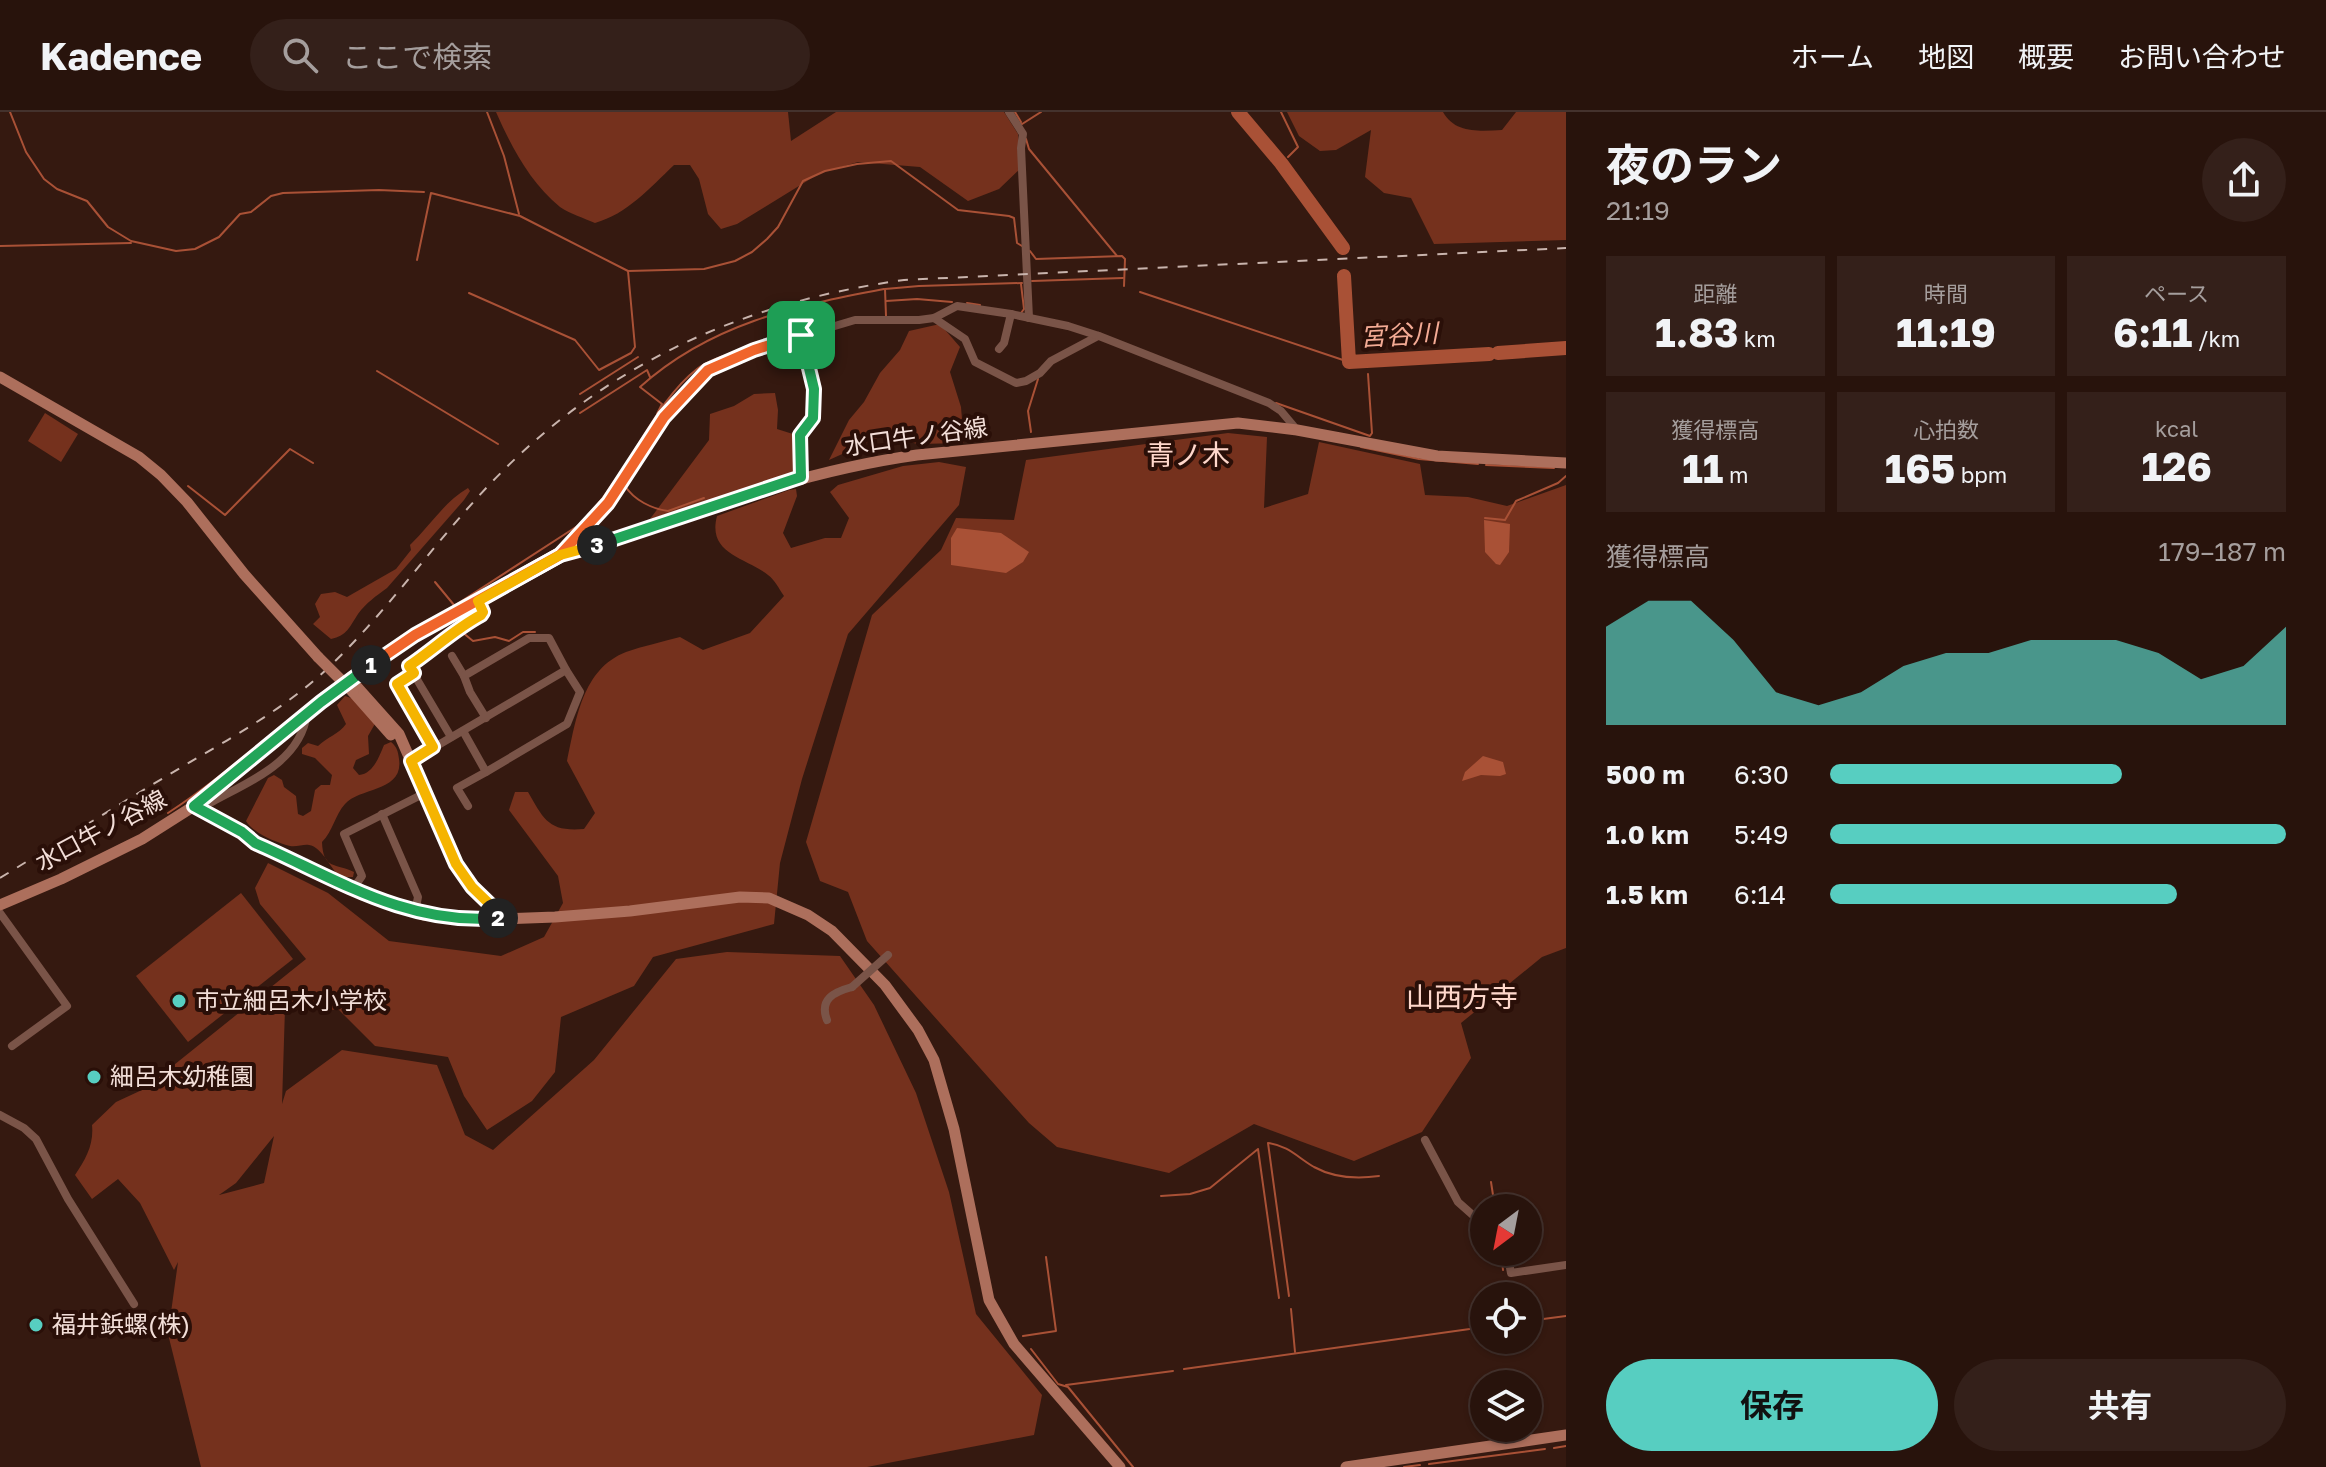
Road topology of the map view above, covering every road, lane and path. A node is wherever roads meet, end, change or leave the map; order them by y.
1 (1009, 112) edge
2 (1011, 314) junction
3 (934, 318) junction
4 (1029, 318) junction
5 (801, 335) junction
6 (1099, 336) junction
7 (999, 349) dead end
8 (0, 377) edge
9 (1297, 430) junction
10 (1566, 463) edge
11 (801, 477) junction
12 (560, 555) junction
13 (478, 601) junction
14 (452, 656) dead end
15 (566, 670) junction
16 (414, 673) junction
17 (464, 676) junction
18 (431, 702) junction
19 (413, 713) junction
20 (307, 714) junction
21 (486, 718) junction
22 (463, 731) junction
23 (451, 737) junction
24 (433, 747) junction
25 (411, 761) junction
26 (486, 772) junction
27 (229, 776) junction
28 (238, 788) junction
29 (425, 793) junction
30 (212, 802) dead end
31 (194, 806) junction
32 (468, 806) dead end
33 (382, 814) junction
34 (353, 889) junction
35 (0, 905) edge
36 (415, 912) junction
37 (0, 913) edge
38 (504, 918) junction
39 (888, 955) dead end
40 (827, 1020) dead end
41 (12, 1046) dead end
42 (0, 1115) edge
43 (1425, 1140) dead end
44 (1470, 1213) edge
45 (1566, 1265) edge
46 (1510, 1266) edge
47 (134, 1304) dead end
48 (1566, 1435) edge
49 (1120, 1467) edge
50 (1346, 1467) edge

1 - 4 street
2 - 3 street
2 - 4 street
2 - 7 street
3 - 5 street
3 - 6 street
4 - 6 street
5 - 11 street
5 - 12 street
6 - 9 street
8 - 25 street, bridge
9 - 10 street, 水口牛ノ谷線
9 - 11 street, 水口牛ノ谷線
11 - 12 street, 水口牛ノ谷線
12 - 13 street, 水口牛ノ谷線
13 - 16 street
13 - 20 street, 水口牛ノ谷線
14 - 17 street
15 - 17 street
15 - 21 street
15 - 26 street
16 - 18 street
16 - 19 street
17 - 21 street
18 - 19 street
18 - 23 street
19 - 24 street
20 - 27 street, 水口牛ノ谷線
20 - 28 street
21 - 22 street
22 - 23 street
22 - 26 street
23 - 24 street
24 - 25 street
25 - 29 street
26 - 32 street
27 - 28 street
27 - 31 street, 水口牛ノ谷線
28 - 30 street
29 - 33 street
29 - 38 street
31 - 34 street
31 - 35 street, 水口牛ノ谷線
33 - 34 street
33 - 36 street
34 - 36 street
36 - 38 street
37 - 41 street
38 - 49 street
39 - 40 street, bridge
42 - 47 street
43 - 44 street
45 - 46 street
48 - 50 street

